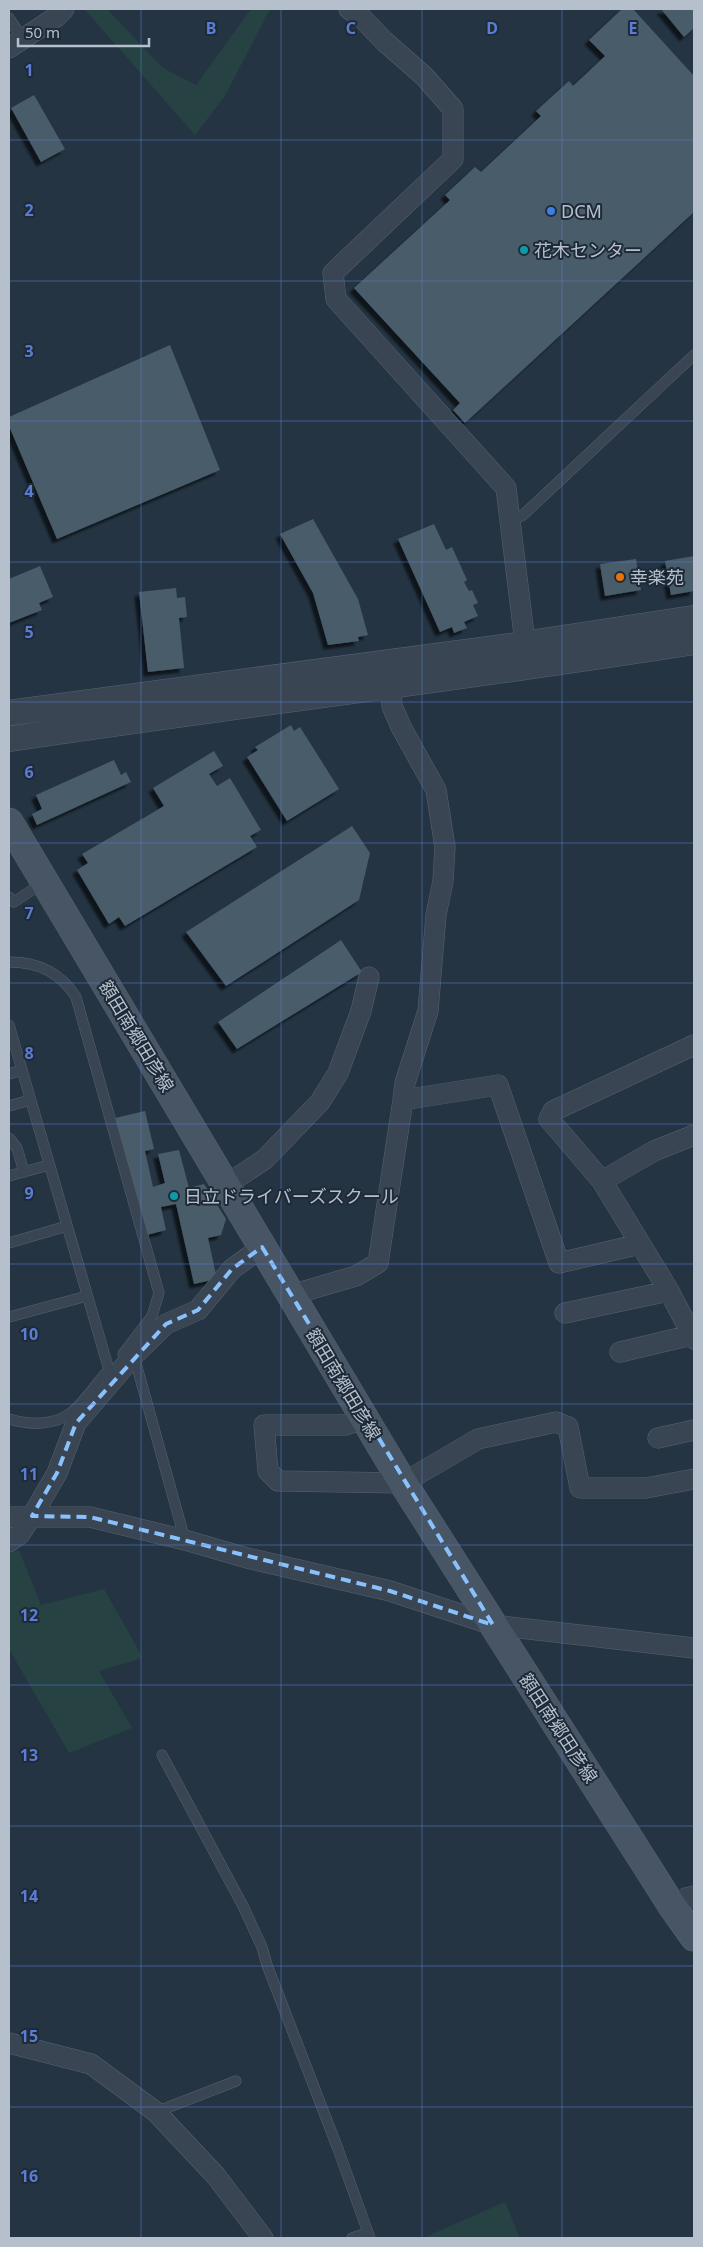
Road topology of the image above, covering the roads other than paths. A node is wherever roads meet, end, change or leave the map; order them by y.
1 (64, 9) edge
2 (349, 9) edge
3 (9, 18) edge
4 (16, 44) edge
5 (694, 355) edge
6 (510, 519) junction
7 (694, 618) edge
8 (694, 642) edge
9 (525, 644) junction
10 (528, 668) junction
11 (391, 687) junction
12 (9, 712) edge
13 (9, 739) edge
14 (9, 822) edge
15 (44, 882) junction
16 (9, 897) edge
17 (9, 962) edge
18 (369, 977) dead end
19 (9, 1025) edge
20 (694, 1045) edge
21 (22, 1070) junction
22 (9, 1074) edge
23 (30, 1100) junction
24 (403, 1100) junction
25 (9, 1106) edge
26 (694, 1135) edge
27 (9, 1138) edge
28 (49, 1165) junction
29 (24, 1172) junction
30 (9, 1176) edge
31 (602, 1180) junction
32 (226, 1185) junction
33 (67, 1226) junction
34 (9, 1243) edge
35 (640, 1244) junction
36 (262, 1247) junction
37 (669, 1292) junction
38 (291, 1295) junction
39 (87, 1296) junction
40 (565, 1314) dead end
41 (9, 1317) edge
42 (693, 1337) edge
43 (620, 1352) dead end
44 (134, 1356) junction
45 (109, 1370) junction
46 (364, 1418) junction
47 (9, 1419) edge
48 (694, 1430) edge
49 (658, 1438) dead end
50 (694, 1479) edge
51 (402, 1484) junction
52 (32, 1516) junction
53 (9, 1517) edge
54 (185, 1540) junction
55 (9, 1542) edge
56 (493, 1625) junction
57 (694, 1648) edge
58 (162, 1755) dead end
59 (683, 1901) edge
60 (694, 1937) edge
61 (9, 2043) edge
62 (236, 2081) dead end
63 (156, 2112) junction
64 (369, 2236) edge
65 (263, 2238) edge
66 (352, 2238) edge

1 - 4 street
2 - 6 street
3 - 4 lane
5 - 6 lane
6 - 9 street
7 - 9 street
8 - 10 street
9 - 10 street
9 - 12 street
10 - 11 street
11 - 13 street
11 - 24 street
14 - 15 main road, 額田南郷田彦線
15 - 16 lane
15 - 32 main road, 額田南郷田彦線
17 - 45 lane
18 - 32 street
19 - 21 lane
20 - 31 street
21 - 22 lane
21 - 23 lane
23 - 25 lane
23 - 28 lane
24 - 35 street
24 - 38 street
26 - 31 street
27 - 29 lane
28 - 29 lane
28 - 33 lane
29 - 30 lane
31 - 35 street
32 - 36 main road, 額田南郷田彦線
33 - 34 lane
33 - 39 lane
35 - 37 street
36 - 38 main road, 額田南郷田彦線
36 - 44 street
37 - 40 street
37 - 42 street
38 - 46 main road, 額田南郷田彦線
39 - 41 lane
39 - 45 lane
42 - 43 street
44 - 52 street
44 - 54 lane
45 - 47 lane
46 - 51 main road, 額田南郷田彦線
46 - 51 street
48 - 49 street
50 - 51 street
51 - 56 main road, 額田南郷田彦線
52 - 53 street
52 - 54 street
52 - 55 street
54 - 56 street
56 - 57 street
56 - 59 main road, 額田南郷田彦線
58 - 64 lane
59 - 60 main road, 額田南郷田彦線
61 - 63 street
62 - 63 lane
63 - 65 street
64 - 66 lane

